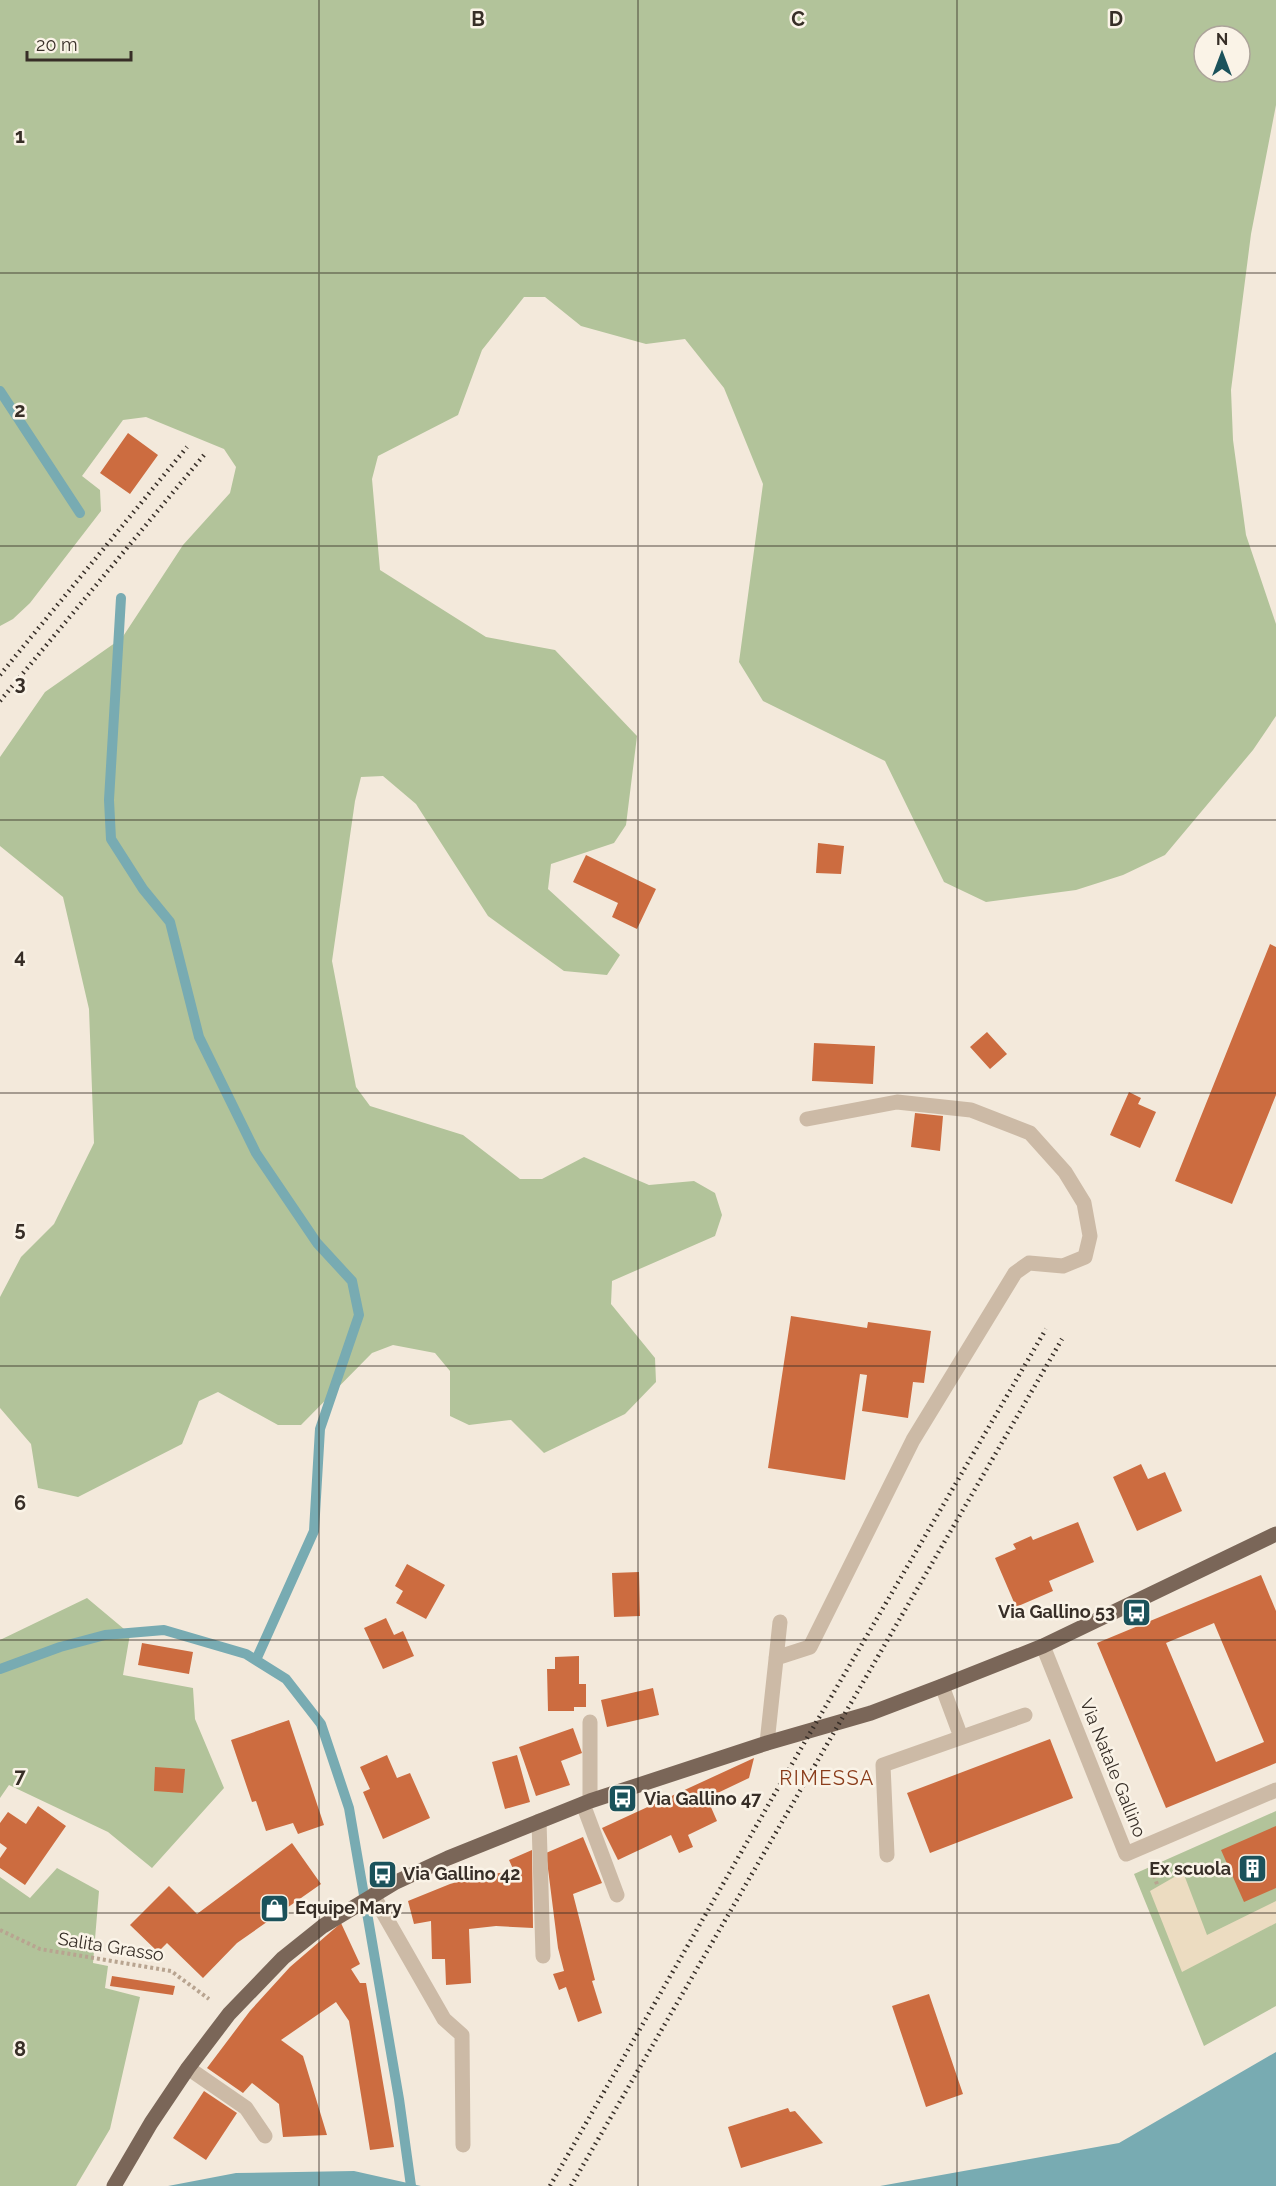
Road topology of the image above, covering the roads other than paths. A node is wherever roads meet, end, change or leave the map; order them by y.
1 (807, 1119) dead end
2 (1276, 1534) edge
3 (780, 1622) dead end
4 (1043, 1646) junction
5 (776, 1658) junction
6 (942, 1686) junction
7 (1025, 1715) dead end
8 (590, 1722) dead end
9 (961, 1737) junction
10 (767, 1743) junction
11 (1276, 1790) edge
12 (587, 1803) junction
13 (539, 1821) junction
14 (887, 1855) dead end
15 (373, 1895) junction
16 (617, 1895) dead end
17 (543, 1956) dead end
18 (188, 2068) junction
19 (265, 2136) dead end
20 (463, 2145) dead end
21 (114, 2186) edge

1 - 5 street
2 - 4 main road
3 - 5 street
4 - 6 main road
4 - 11 street, Via Natale Gallino
5 - 10 street
6 - 9 street
6 - 10 main road
7 - 9 street
8 - 12 street
9 - 14 street
10 - 12 main road
12 - 13 main road
12 - 16 street
13 - 15 main road
13 - 17 street
15 - 18 main road
15 - 20 street
18 - 19 street
18 - 21 main road

